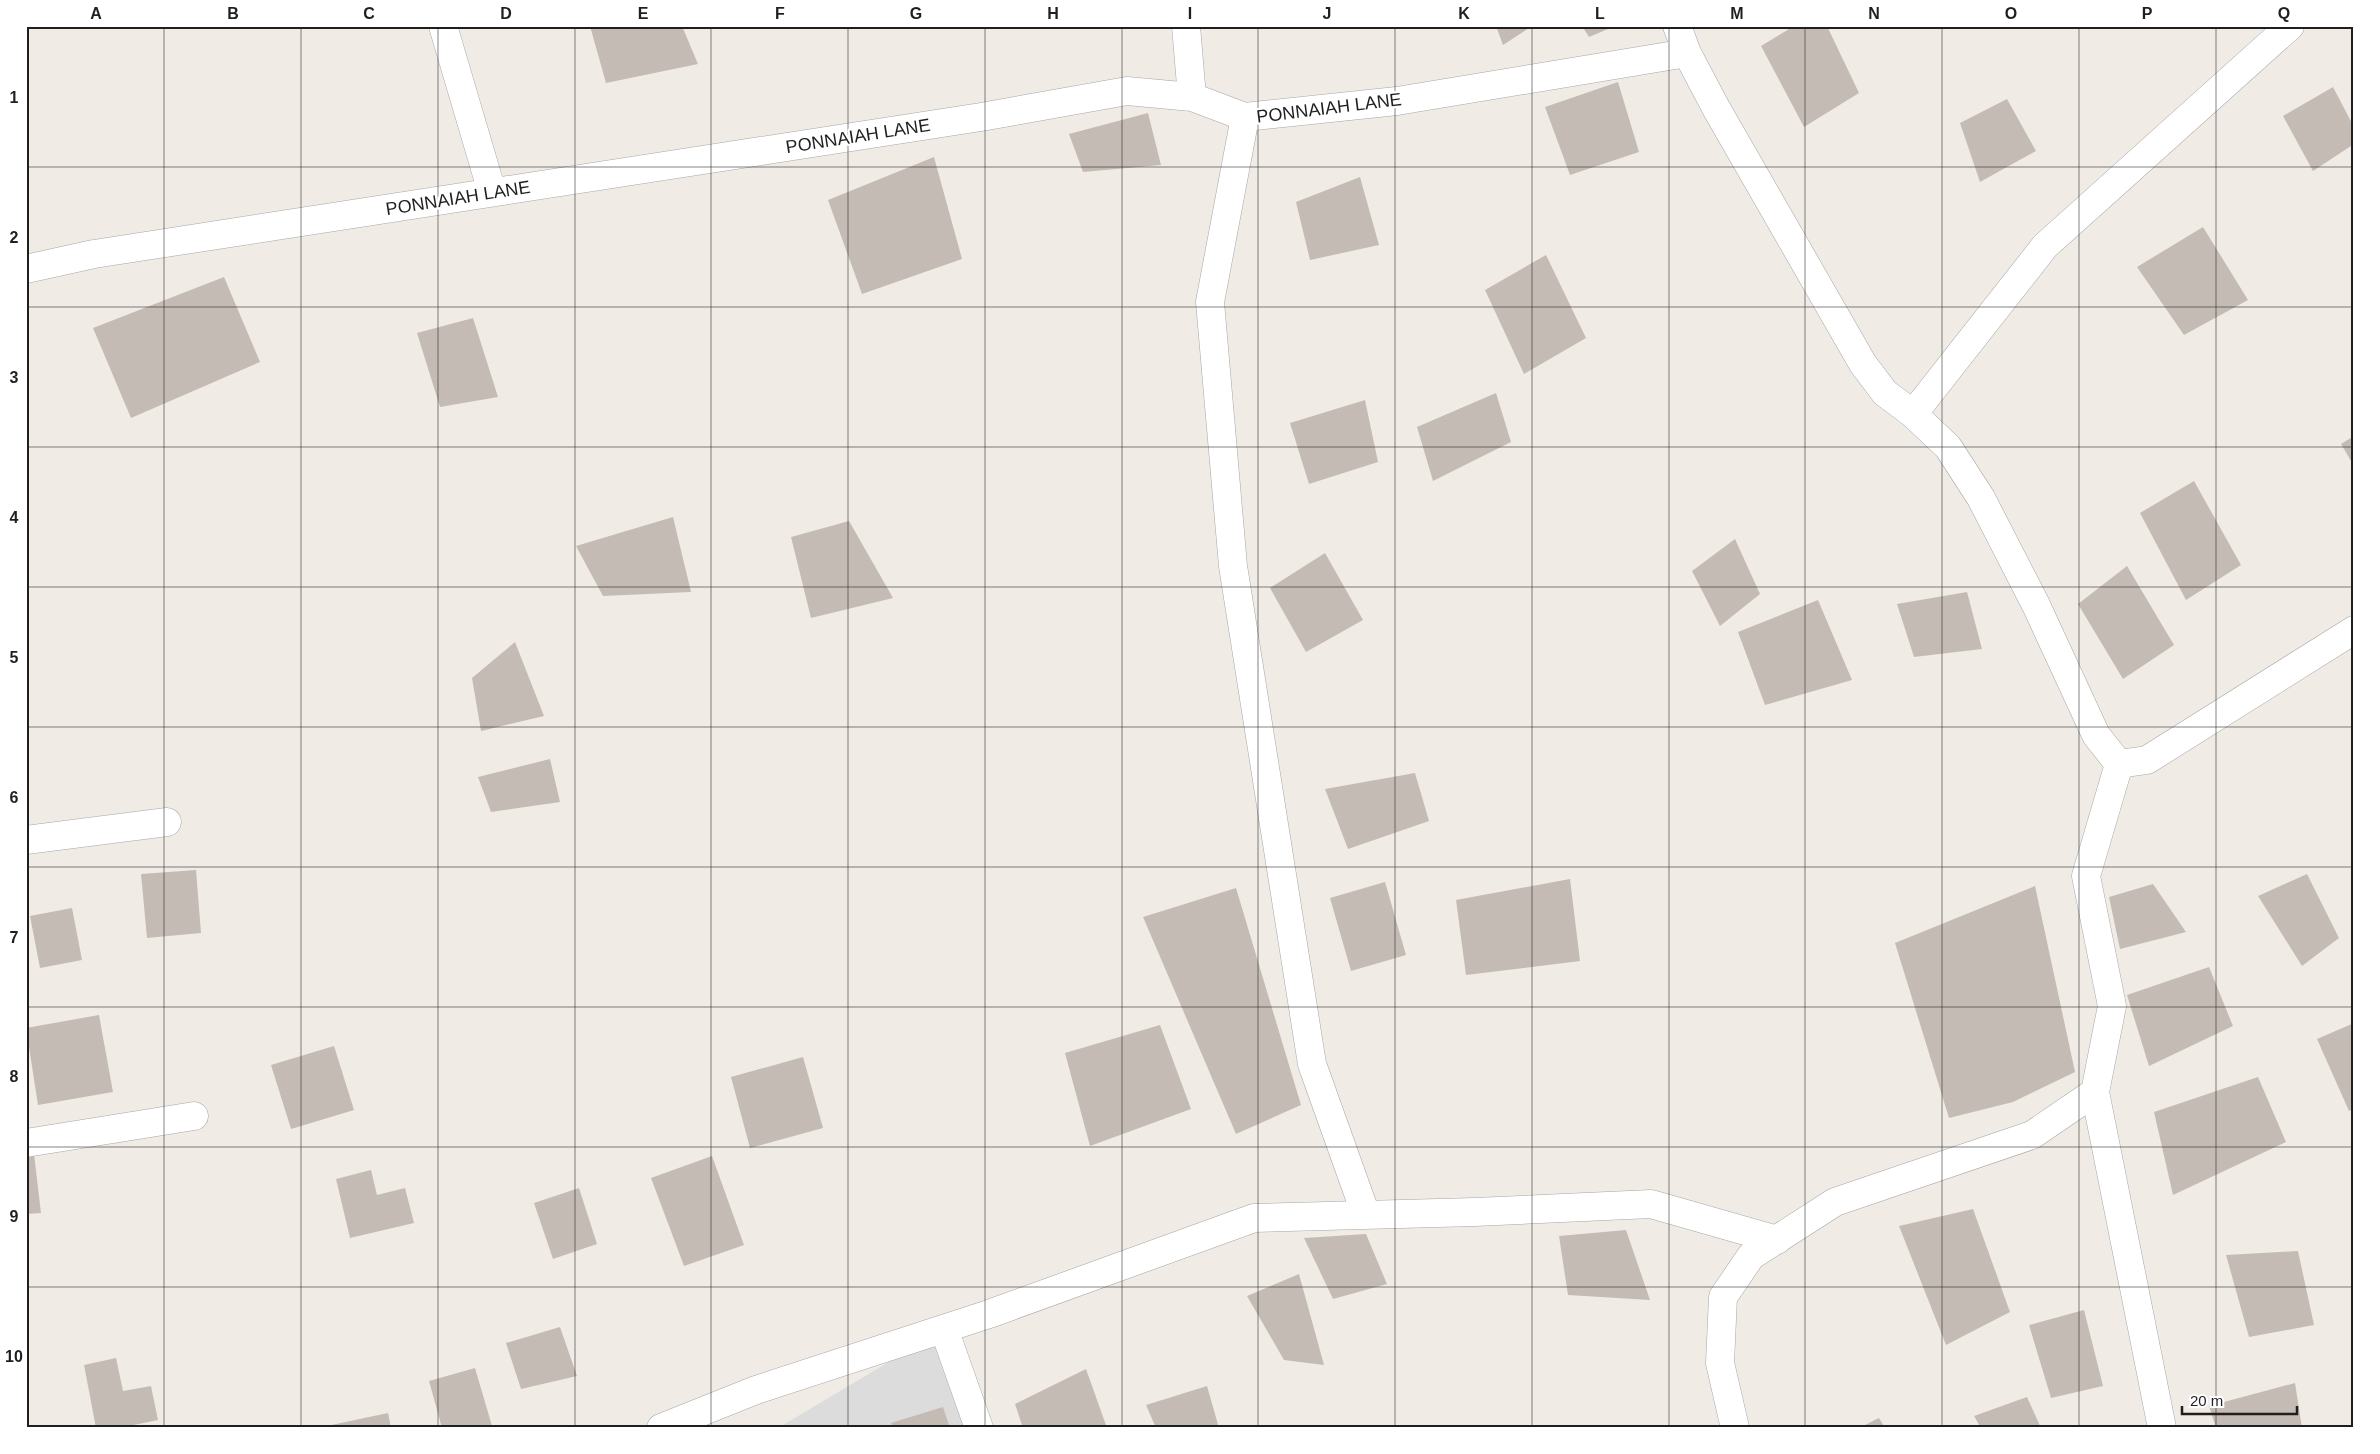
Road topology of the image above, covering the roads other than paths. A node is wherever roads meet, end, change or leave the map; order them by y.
1 (443, 26) edge
2 (1186, 26) edge
3 (1677, 26) edge
4 (2290, 26) edge
5 (1687, 53) junction
6 (1192, 98) junction
7 (1245, 117) junction
8 (492, 192) junction
9 (26, 268) edge
10 (1913, 414) junction
11 (2354, 630) edge
12 (2119, 764) junction
13 (167, 822) dead end
14 (26, 840) edge
15 (2095, 1092) junction
16 (194, 1116) dead end
17 (26, 1142) edge
18 (1366, 1215) junction
19 (1777, 1240) junction
20 (944, 1329) junction
21 (661, 1428) edge
22 (979, 1428) edge
23 (1735, 1428) edge
24 (2162, 1428) edge

1 - 8 street
2 - 6 street
3 - 5 street
4 - 10 street
5 - 7 street, PONNAIAH LANE
5 - 10 street
6 - 7 street, PONNAIAH LANE
6 - 8 street, PONNAIAH LANE
7 - 18 street
8 - 9 street, PONNAIAH LANE
10 - 12 street
11 - 12 street
12 - 15 street
13 - 14 street
15 - 19 street
15 - 24 street
16 - 17 street
18 - 19 street
18 - 20 street
19 - 23 street
20 - 21 street
20 - 22 street

